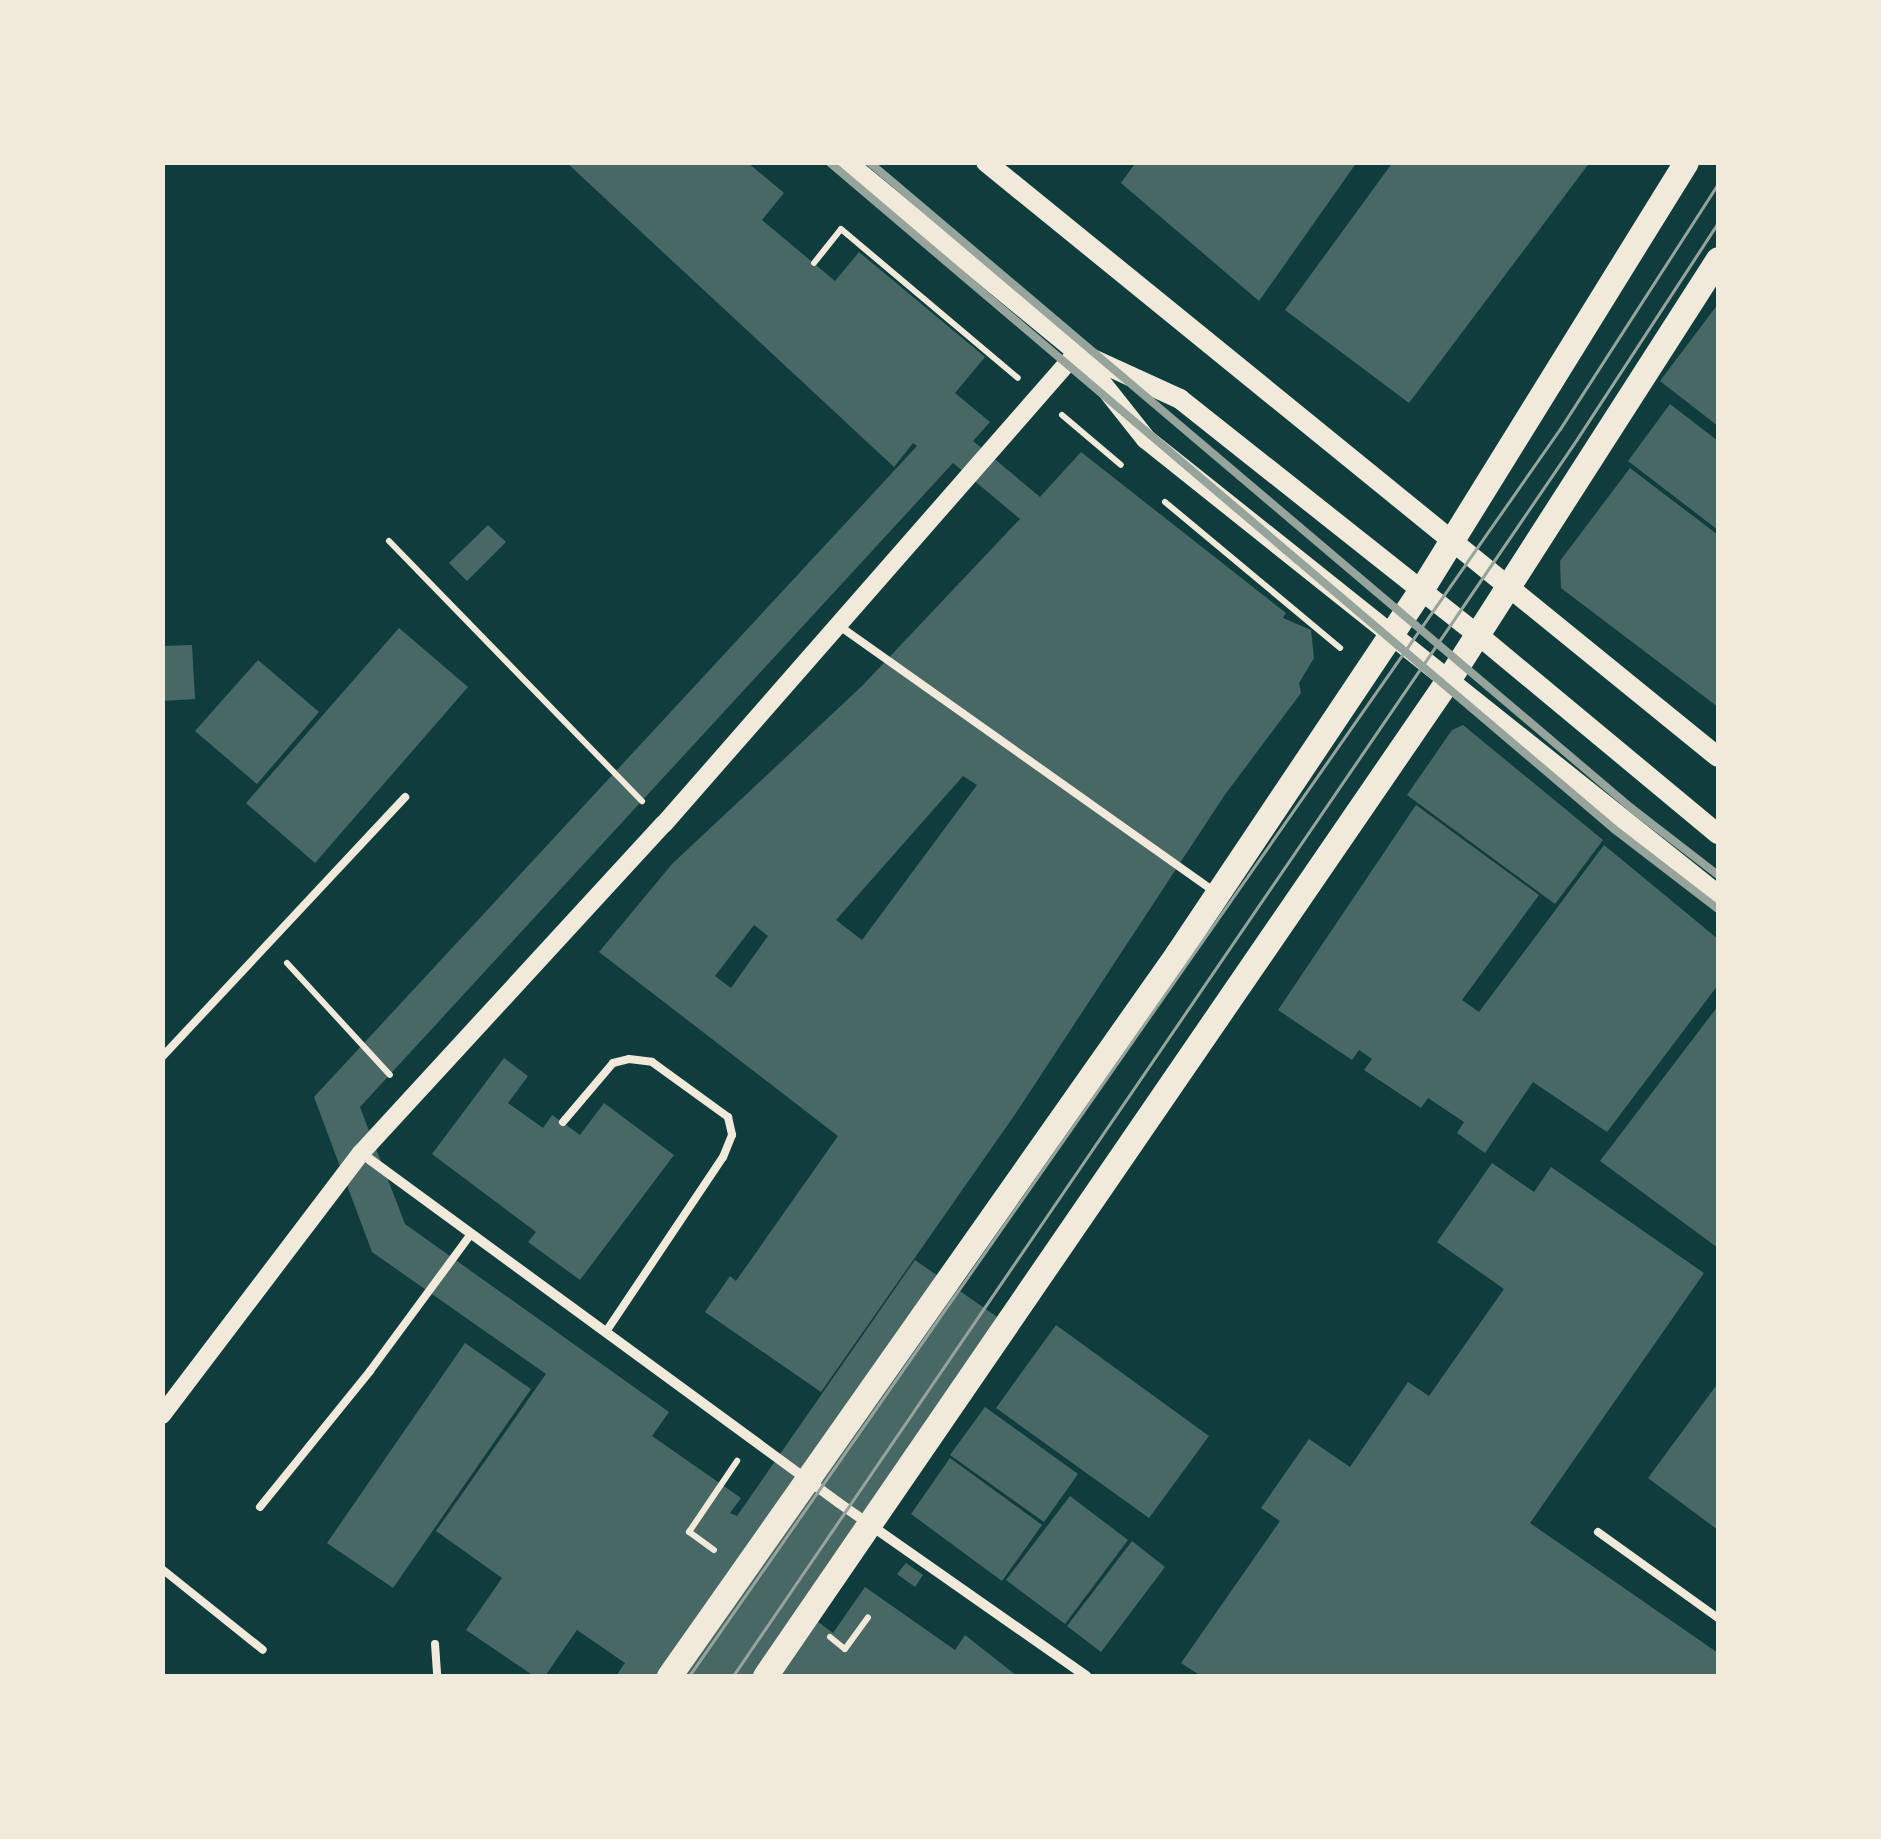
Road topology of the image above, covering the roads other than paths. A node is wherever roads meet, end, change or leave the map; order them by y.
1 (986, 162) edge
2 (1686, 162) edge
3 (852, 164) edge
4 (1718, 258) edge
5 (1078, 352) junction
6 (1449, 543) junction
7 (1508, 586) junction
8 (1421, 590) junction
9 (838, 625) junction
10 (1392, 633) junction
11 (1477, 634) junction
12 (1448, 680) junction
13 (1718, 758) edge
14 (405, 798) dead end
15 (1718, 834) edge
16 (1218, 893) junction
17 (1718, 895) edge
18 (162, 1057) edge
19 (563, 1122) dead end
20 (361, 1153) junction
21 (472, 1234) junction
22 (606, 1332) junction
23 (162, 1415) edge
24 (808, 1480) junction
25 (260, 1507) dead end
26 (871, 1526) junction
27 (1598, 1532) dead end
28 (162, 1570) edge
29 (1718, 1618) edge
30 (435, 1644) dead end
31 (263, 1650) dead end
32 (437, 1676) edge
33 (669, 1676) edge
34 (765, 1676) edge
35 (1086, 1676) edge

1 - 6 main road
2 - 6 main road
3 - 5 main road
4 - 7 main road
5 - 8 main road
5 - 9 street
5 - 10 main road
6 - 7 main road
6 - 8 main road
7 - 11 main road
7 - 13 main road
8 - 10 main road
8 - 11 main road
9 - 16 lane
9 - 20 street
10 - 12 main road
10 - 16 main road
11 - 12 main road
11 - 15 main road
12 - 17 main road
12 - 26 main road
14 - 18 lane
16 - 24 main road
19 - 22 lane
20 - 21 street
20 - 23 street
21 - 22 street
21 - 25 lane
22 - 24 street
24 - 26 street
24 - 33 main road
26 - 34 main road
26 - 35 street
27 - 29 lane
28 - 31 lane
30 - 32 lane

